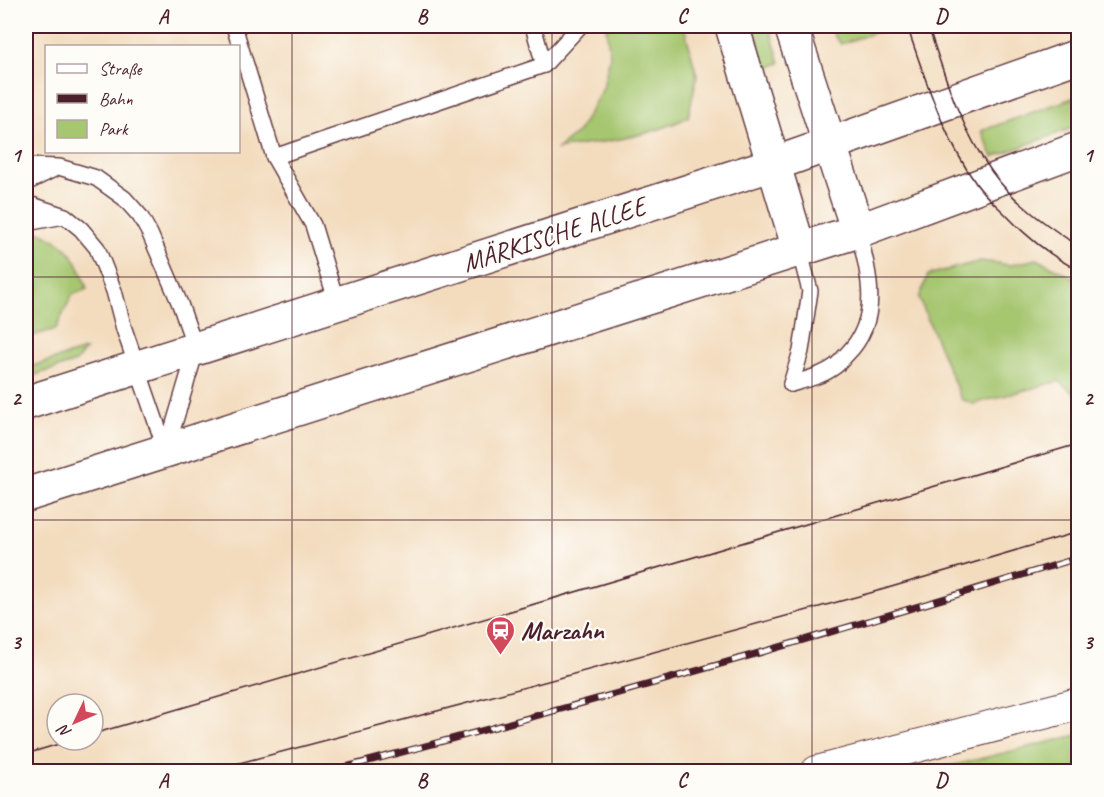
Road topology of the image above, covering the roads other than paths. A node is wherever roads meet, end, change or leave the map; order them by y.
1 (234, 26) edge
2 (533, 26) edge
3 (580, 26) edge
4 (732, 26) edge
5 (791, 26) edge
6 (240, 45) edge
7 (240, 46) edge
8 (1078, 56) edge
9 (544, 65) junction
10 (830, 144) junction
11 (1078, 149) edge
12 (274, 157) junction
13 (774, 164) junction
14 (26, 166) edge
15 (58, 167) junction
16 (26, 183) edge
17 (26, 203) edge
18 (64, 216) junction
19 (26, 223) edge
20 (858, 231) junction
21 (799, 249) junction
22 (338, 303) junction
23 (196, 350) junction
24 (139, 368) junction
25 (26, 402) edge
26 (166, 451) junction
27 (26, 495) edge
28 (1078, 704) edge
29 (816, 771) edge

1 - 6 lane
2 - 9 lane
3 - 9 lane
4 - 13 main road
5 - 10 main road
7 - 12 lane
8 - 10 main road, MÄRKISCHE ALLEE
9 - 12 lane
10 - 13 main road, MÄRKISCHE ALLEE
10 - 20 main road
11 - 20 main road
12 - 22 lane
13 - 21 main road
13 - 22 main road, MÄRKISCHE ALLEE
14 - 15 lane
15 - 16 lane
15 - 23 lane
17 - 18 lane
18 - 19 lane
18 - 24 lane
20 - 21 main road
20 - 21 lane
21 - 26 main road
22 - 23 main road, MÄRKISCHE ALLEE
23 - 24 main road, MÄRKISCHE ALLEE
23 - 26 lane
24 - 25 main road, MÄRKISCHE ALLEE
24 - 26 lane
26 - 27 main road
28 - 29 street

